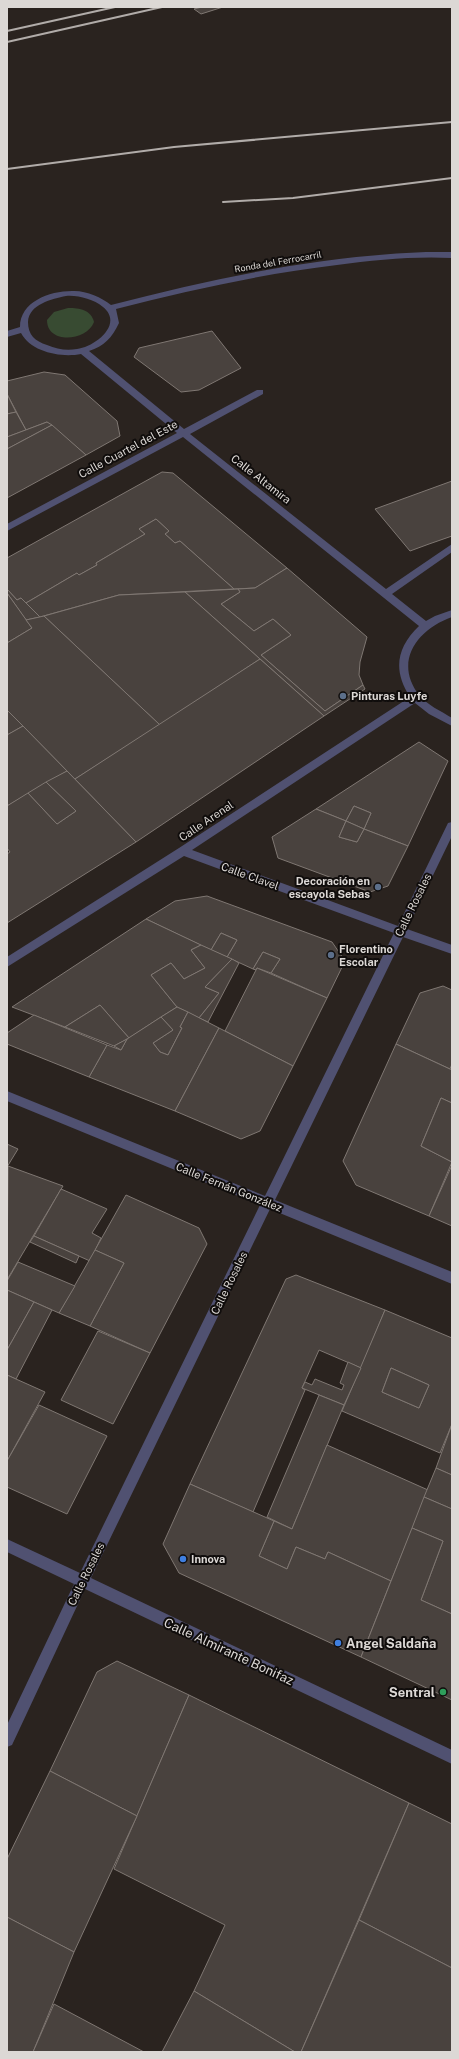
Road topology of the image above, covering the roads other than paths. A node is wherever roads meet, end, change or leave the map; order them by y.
1 (452, 255) edge
2 (111, 308) junction
3 (24, 329) junction
4 (7, 334) edge
5 (83, 351) junction
6 (260, 392) dead end
7 (182, 433) junction
8 (7, 528) edge
9 (452, 547) edge
10 (386, 594) junction
11 (452, 613) edge
12 (424, 625) junction
13 (416, 698) junction
14 (452, 722) edge
15 (452, 826) edge
16 (183, 851) junction
17 (400, 931) junction
18 (452, 950) edge
19 (7, 963) edge
20 (7, 1096) edge
21 (268, 1203) junction
22 (452, 1278) edge
23 (7, 1545) edge
24 (83, 1581) junction
25 (7, 1740) edge
26 (452, 1757) edge

1 - 2 street, Ronda del Ferrocarril
2 - 3 street
2 - 5 street
3 - 4 street
3 - 5 street
5 - 7 street, Calle Altamira
6 - 7 street, Calle Cuartel del Este
7 - 8 street, Calle Cuartel del Este
7 - 10 street, Calle Altamira
9 - 10 street
10 - 12 street, Calle Altamira
11 - 12 street
12 - 13 street
13 - 14 street
13 - 16 street, Calle Arenal
15 - 17 street, Calle Rosales
16 - 17 street, Calle Clavel
16 - 19 street, Calle Arenal
17 - 18 street, Calle Clavel
17 - 21 street, Calle Rosales
20 - 21 street, Calle Fernán González
21 - 22 street, Calle Fernán González
21 - 24 street, Calle Rosales
23 - 24 street, Calle Almirante Bonifaz
24 - 25 street, Calle Rosales
24 - 26 street, Calle Almirante Bonifaz

